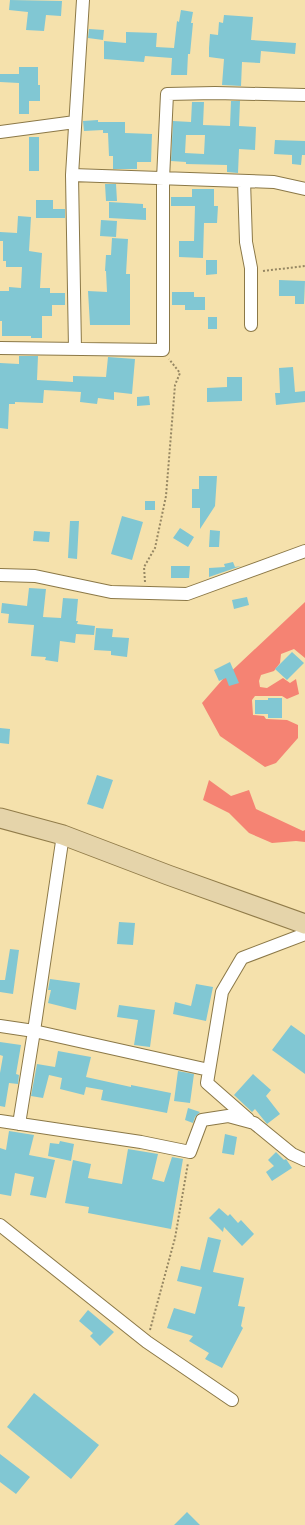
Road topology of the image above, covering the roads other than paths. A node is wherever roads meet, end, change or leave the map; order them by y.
1 (83, 0) edge
2 (305, 95) edge
3 (75, 122) junction
4 (0, 132) edge
5 (72, 175) junction
6 (163, 179) junction
7 (244, 181) junction
8 (305, 189) edge
9 (251, 325) dead end
10 (0, 348) edge
11 (75, 349) junction
12 (305, 551) edge
13 (0, 575) edge
14 (0, 818) edge
15 (63, 835) junction
16 (305, 924) edge
17 (305, 934) edge
18 (0, 1026) edge
19 (34, 1031) junction
20 (209, 1070) junction
21 (0, 1121) edge
22 (250, 1122) junction
23 (19, 1124) junction
24 (305, 1160) edge
25 (0, 1225) edge
26 (232, 1400) dead end

1 - 3 street
2 - 6 street
3 - 4 street
3 - 5 street
5 - 6 street
5 - 11 street
6 - 7 street
6 - 11 street
7 - 8 street
7 - 9 street
10 - 11 street
12 - 13 street
14 - 15 main road
15 - 16 main road
15 - 19 street
17 - 20 street
18 - 19 street
19 - 20 street
19 - 23 street
20 - 22 street
21 - 23 street
22 - 23 street
22 - 24 street
25 - 26 street

